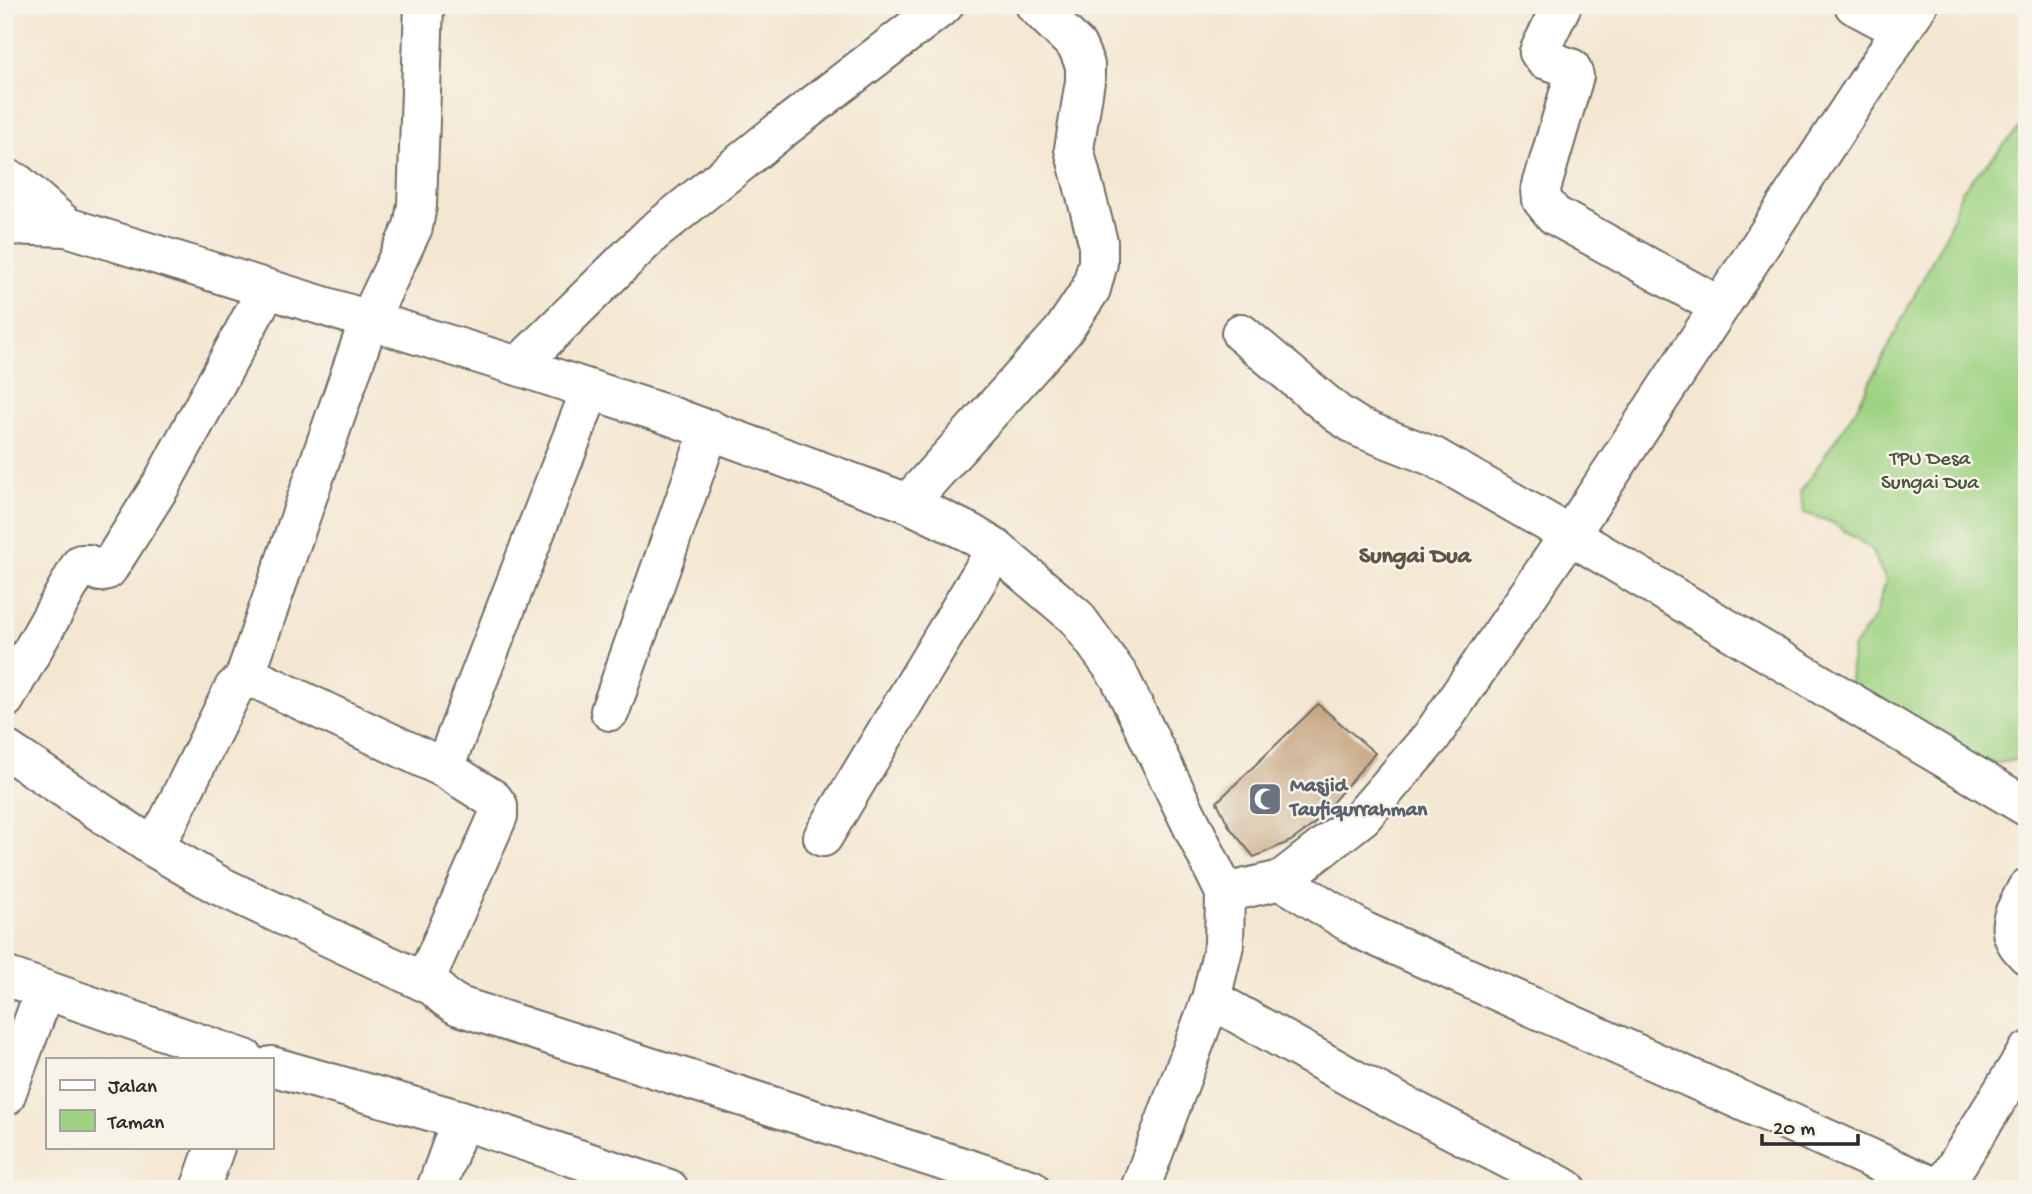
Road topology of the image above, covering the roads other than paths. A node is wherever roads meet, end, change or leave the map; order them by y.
1 (424, 5) edge
2 (944, 5) edge
3 (1035, 5) edge
4 (1562, 5) edge
5 (1854, 5) edge
6 (1909, 18) edge
7 (5, 178) edge
8 (5, 225) edge
9 (68, 227) junction
10 (267, 289) junction
11 (1719, 306) junction
12 (369, 320) junction
13 (1241, 334) dead end
14 (518, 366) junction
15 (590, 391) junction
16 (709, 429) junction
17 (908, 503) junction
18 (1568, 534) junction
19 (996, 549) junction
20 (244, 679) junction
21 (5, 699) edge
22 (610, 711) dead end
23 (5, 749) edge
24 (444, 768) junction
25 (2027, 807) edge
26 (824, 837) dead end
27 (153, 847) junction
28 (1280, 880) junction
29 (2027, 888) edge
30 (1225, 893) junction
31 (2027, 954) edge
32 (5, 976) edge
33 (435, 987) junction
34 (45, 990) junction
35 (1211, 999) junction
36 (2027, 1052) edge
37 (242, 1058) edge
38 (273, 1067) edge
39 (5, 1097) edge
40 (461, 1120) junction
41 (215, 1148) edge
42 (1924, 1186) edge
43 (200, 1189) edge
44 (436, 1189) edge
45 (668, 1189) edge
46 (1031, 1189) edge
47 (1140, 1189) edge
48 (1567, 1189) edge

1 - 12 street
2 - 14 street
3 - 17 street
4 - 11 street
5 - 6 street
6 - 11 street
7 - 9 street
8 - 9 street
9 - 10 street
10 - 12 street
10 - 21 street
11 - 18 street
12 - 14 street
12 - 20 street
13 - 18 street
14 - 15 street
15 - 16 street
15 - 24 street
16 - 17 street
16 - 22 street
17 - 19 street
18 - 25 street
18 - 28 street
19 - 26 street
19 - 30 street
20 - 24 street
20 - 27 street
23 - 27 street
24 - 33 street
27 - 33 street
28 - 30 street
28 - 42 street
29 - 31 street
30 - 35 street
32 - 34 street
33 - 46 street
34 - 37 street
34 - 39 street
35 - 47 street
35 - 48 street
36 - 42 street
38 - 40 street
40 - 44 street
40 - 45 street
41 - 43 street

